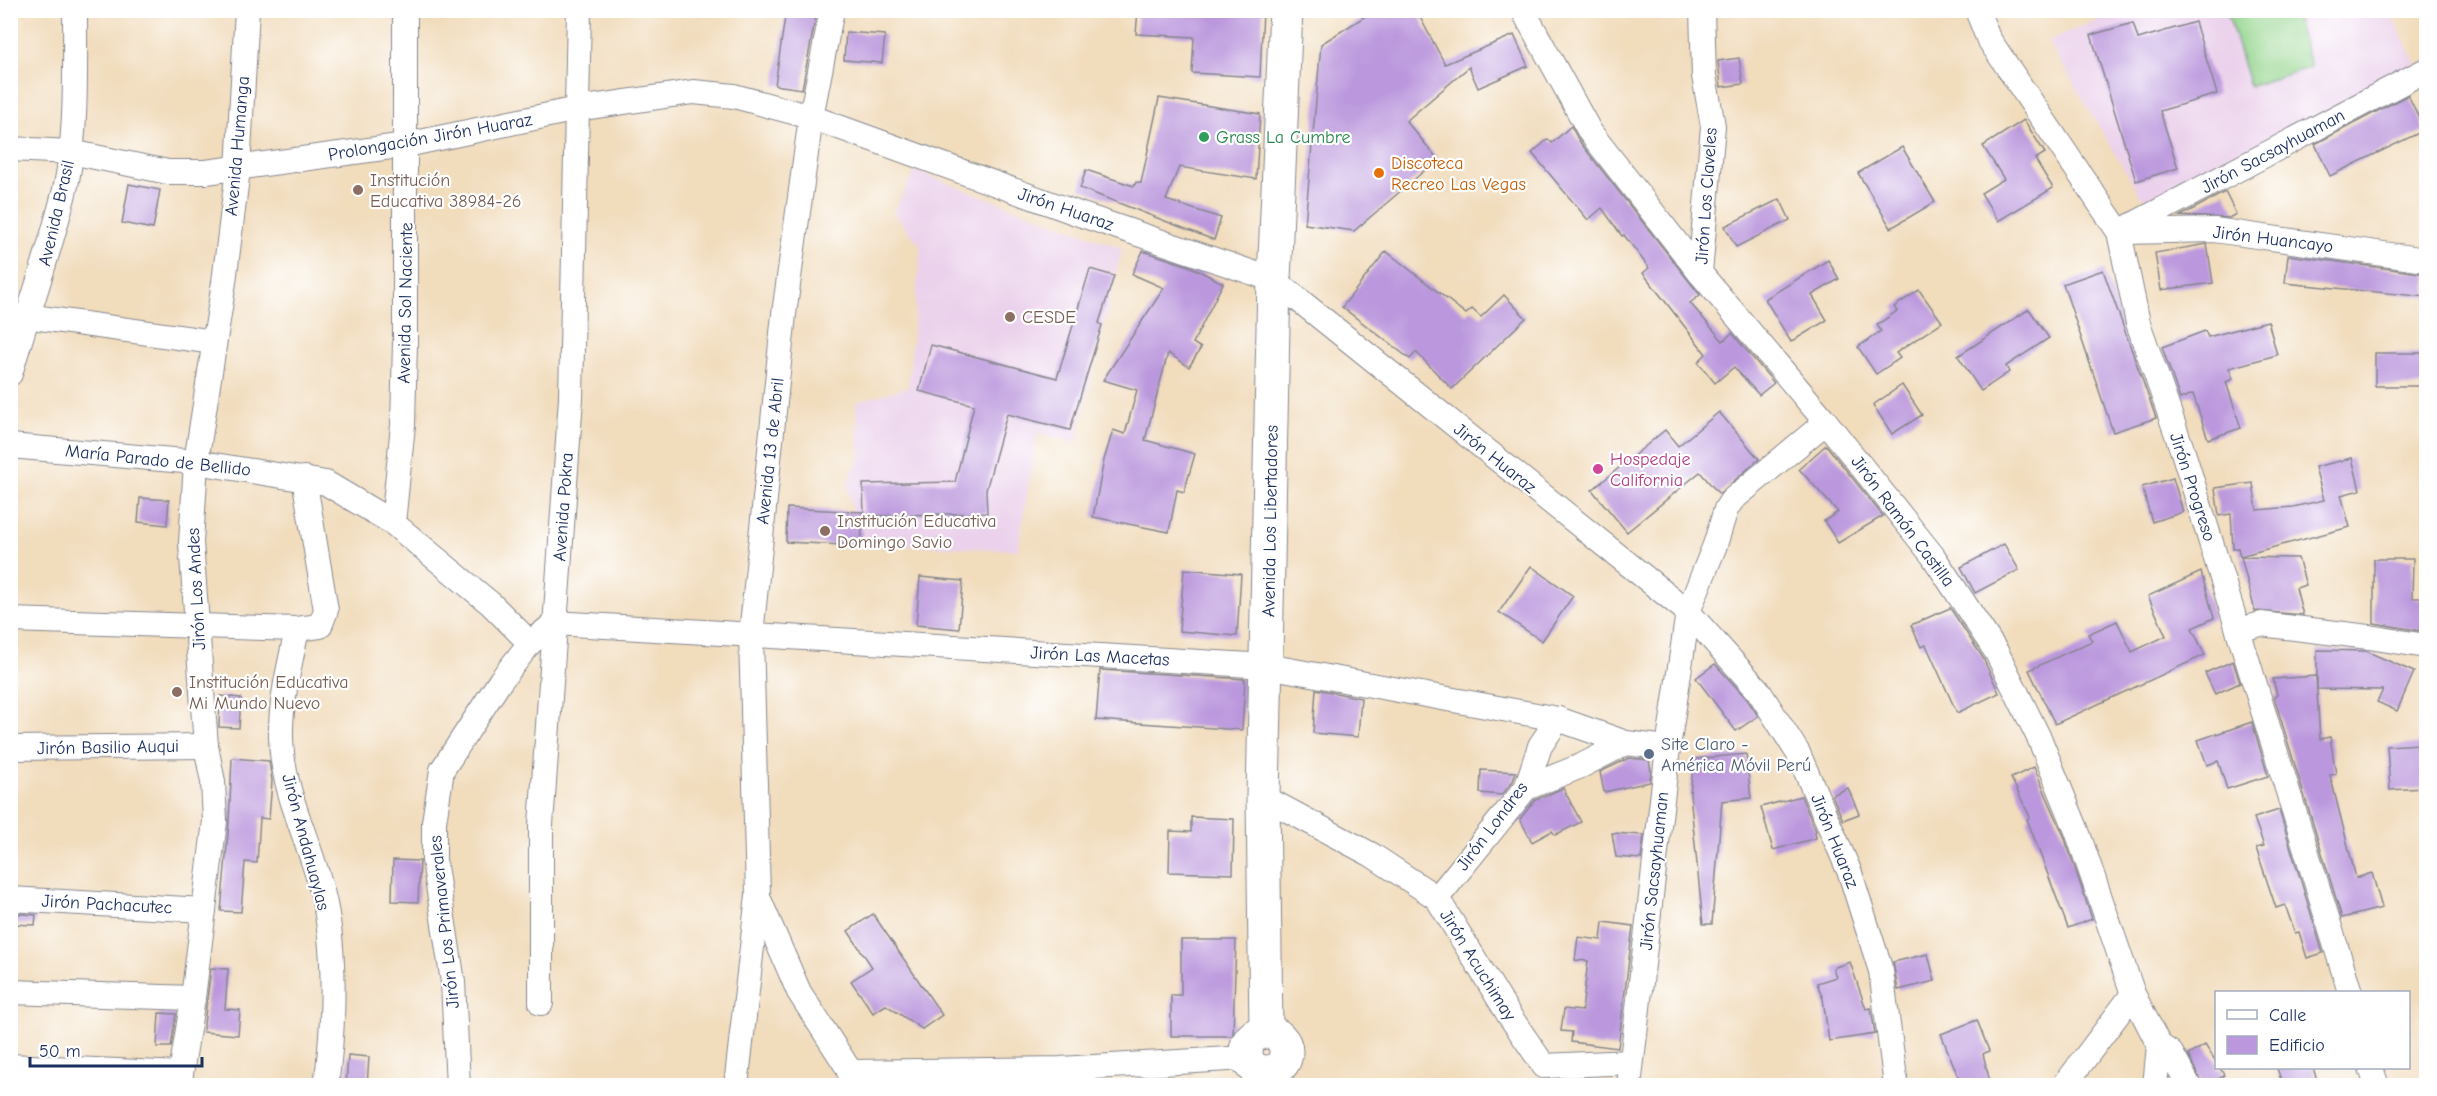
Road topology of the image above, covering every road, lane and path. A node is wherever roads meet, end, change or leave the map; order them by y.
1 (75, 10) edge
2 (247, 10) edge
3 (405, 10) edge
4 (579, 10) edge
5 (832, 10) edge
6 (1286, 10) edge
7 (1523, 10) edge
8 (1702, 10) edge
9 (1977, 10) edge
10 (2427, 70) edge
11 (577, 109) junction
12 (811, 117) junction
13 (406, 145) junction
14 (10, 149) edge
15 (71, 152) junction
16 (238, 169) junction
17 (2119, 232) junction
18 (2427, 260) edge
19 (1700, 273) junction
20 (1274, 280) junction
21 (26, 316) junction
22 (214, 342) junction
23 (10, 374) edge
24 (1826, 422) junction
25 (10, 446) edge
26 (196, 462) junction
27 (304, 478) junction
28 (393, 523) junction
29 (1688, 612) junction
30 (10, 620) edge
31 (555, 623) junction
32 (196, 624) junction
33 (297, 629) junction
34 (2238, 630) junction
35 (751, 635) junction
36 (531, 643) junction
37 (2427, 646) edge
38 (1267, 666) junction
39 (1558, 719) junction
40 (1626, 743) junction
41 (206, 746) junction
42 (10, 748) edge
43 (1668, 748) junction
44 (1526, 788) junction
45 (1263, 797) junction
46 (758, 895) junction
47 (10, 898) edge
48 (1437, 898) junction
49 (204, 910) junction
50 (2349, 991) edge
51 (10, 992) edge
52 (2133, 994) junction
53 (193, 998) junction
54 (541, 1003) dead end
55 (2159, 1045) junction
56 (1246, 1058) joint
57 (10, 1066) edge
58 (2371, 1069) edge
59 (1630, 1074) edge
60 (1549, 1076) edge
61 (854, 1079) edge
62 (180, 1080) edge
63 (326, 1086) edge
64 (458, 1086) edge
65 (736, 1086) edge
66 (1896, 1086) edge
67 (2064, 1086) edge
68 (2155, 1086) edge
69 (2189, 1086) edge
70 (2377, 1086) edge

1 - 15 street, Avenida Brasil
2 - 16 street, Avenida Humanga
3 - 13 street, Avenida Sol Naciente
4 - 11 street, Avenida Pokra
5 - 12 street, Avenida 13 de Abril
6 - 20 street, Avenida Los Libertadores
7 - 19 street, Jirón Ramón Castilla
8 - 19 street, Jirón Los Claveles
9 - 17 street, Jirón Progreso
10 - 17 street, Jirón Sacsayhuaman
11 - 12 street, Prolongación Jirón Huaraz
11 - 13 street, Prolongación Jirón Huaraz
11 - 31 street, Avenida Pokra
12 - 20 street, Jirón Huaraz
12 - 35 street, Avenida 13 de Abril
13 - 16 street, Prolongación Jirón Huaraz
13 - 28 street, Avenida Sol Naciente
14 - 15 street, Prolongación Jirón Huaraz
15 - 16 street, Prolongación Jirón Huaraz
15 - 21 street, Avenida Brasil
16 - 22 street, Avenida Humanga
17 - 18 street, Jirón Huancayo
17 - 34 street, Jirón Progreso
19 - 24 street, Jirón Ramón Castilla
20 - 29 street, Jirón Huaraz
20 - 38 street, Avenida Los Libertadores
21 - 22 street
21 - 23 street, Avenida Brasil
22 - 26 street, Jirón Los Andes
24 - 29 street, Jirón Sacsayhuaman
24 - 52 street, Jirón Ramón Castilla
25 - 26 street, María Parado de Bellido
26 - 27 street, María Parado de Bellido
26 - 32 street, Jirón Los Andes
27 - 28 street, María Parado de Bellido
27 - 33 street
28 - 36 street, María Parado de Bellido
29 - 43 street, Jirón Sacsayhuaman
29 - 66 street, Jirón Huaraz
30 - 32 street
31 - 35 street, Jirón Las Macetas
31 - 36 street
31 - 54 street, Avenida Pokra
32 - 33 street
32 - 41 street, Jirón Los Andes
33 - 63 street, Jirón Andahuaylas
34 - 37 street
34 - 50 street, Jirón Progreso
35 - 38 street, Jirón Las Macetas
35 - 46 street, Avenida 13 de Abril
36 - 64 street, Jirón Los Primaverales
38 - 39 street, Jirón Las Macetas
38 - 45 street, Avenida Los Libertadores
39 - 40 street, Jirón Las Macetas
39 - 44 street, Jirón Londres
40 - 43 street, Jirón Las Macetas
40 - 44 street
41 - 42 street, Jirón Basilio Auqui
41 - 49 street, Jirón Los Andes
43 - 59 street, Jirón Sacsayhuaman
44 - 48 street, Jirón Londres
45 - 48 street, Jirón Acuchimay
45 - 56 street, Avenida Los Libertadores
46 - 61 street
46 - 65 street
47 - 49 street, Jirón Pachacutec
48 - 60 street, Jirón Acuchimay
49 - 53 street, Jirón Los Andes
51 - 53 street
52 - 55 street, Jirón Ramón Castilla
52 - 67 street
53 - 62 street, Jirón Los Andes
55 - 68 street
55 - 69 street, Jirón Ramón Castilla
56 - 61 street
57 - 62 street
58 - 70 street
59 - 60 street, Jirón Acuchimay

